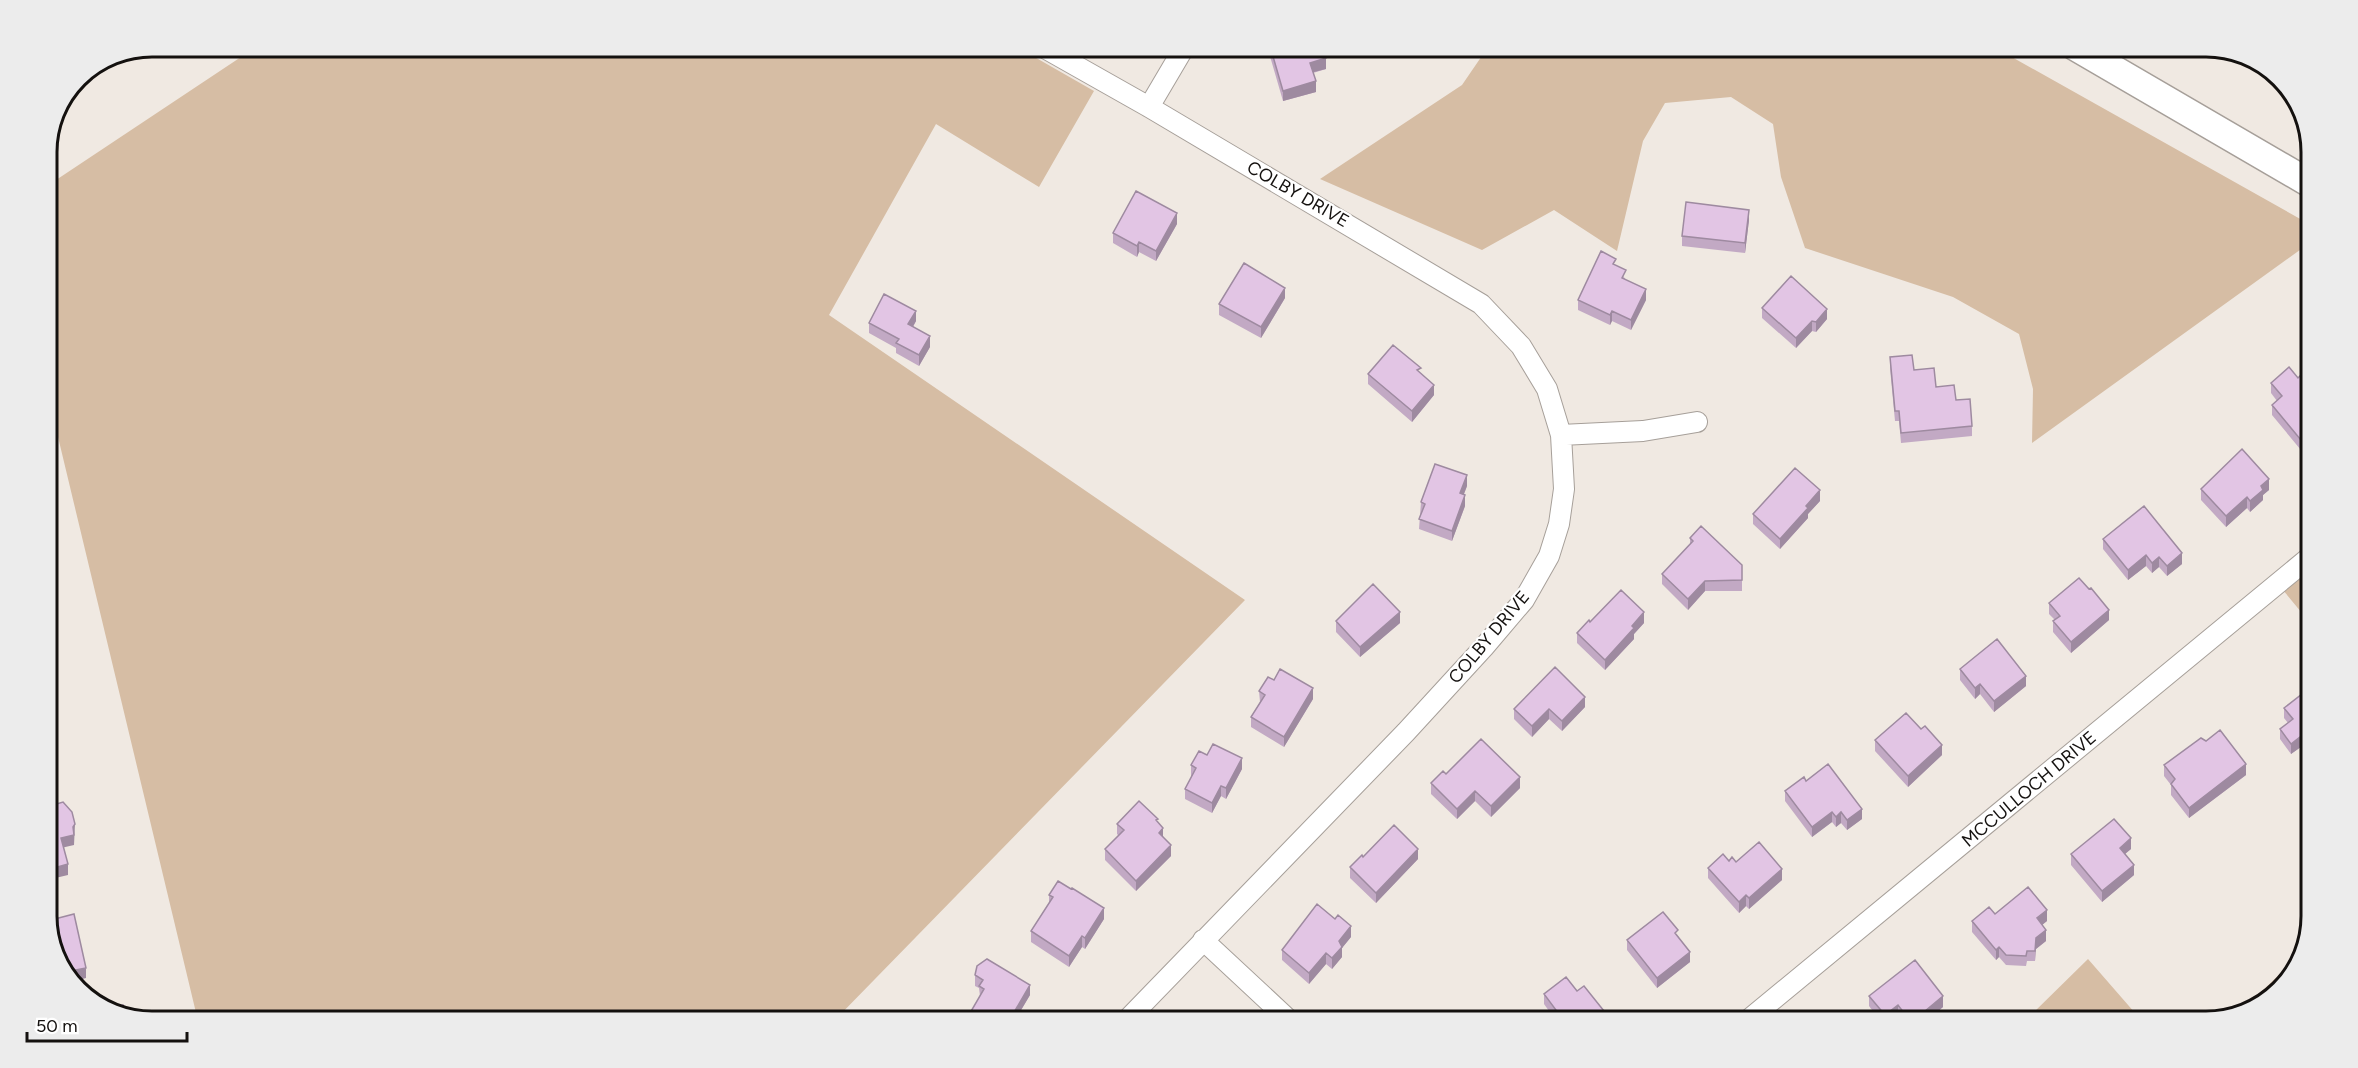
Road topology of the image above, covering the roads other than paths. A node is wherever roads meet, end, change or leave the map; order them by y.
1 (1061, 57) edge
2 (1178, 57) edge
3 (2093, 57) edge
4 (1149, 106) junction
5 (2301, 178) edge
6 (1697, 422) dead end
7 (1561, 435) junction
8 (2301, 564) edge
9 (1203, 940) junction
10 (1136, 1011) edge
11 (1278, 1011) edge
12 (1760, 1011) edge

1 - 4 street, COLBY DRIVE
2 - 4 street
3 - 5 main road
4 - 7 street, COLBY DRIVE
6 - 7 street
7 - 9 street, COLBY DRIVE
8 - 12 street, MCCULLOCH DRIVE
9 - 10 street, COLBY DRIVE
9 - 11 street

